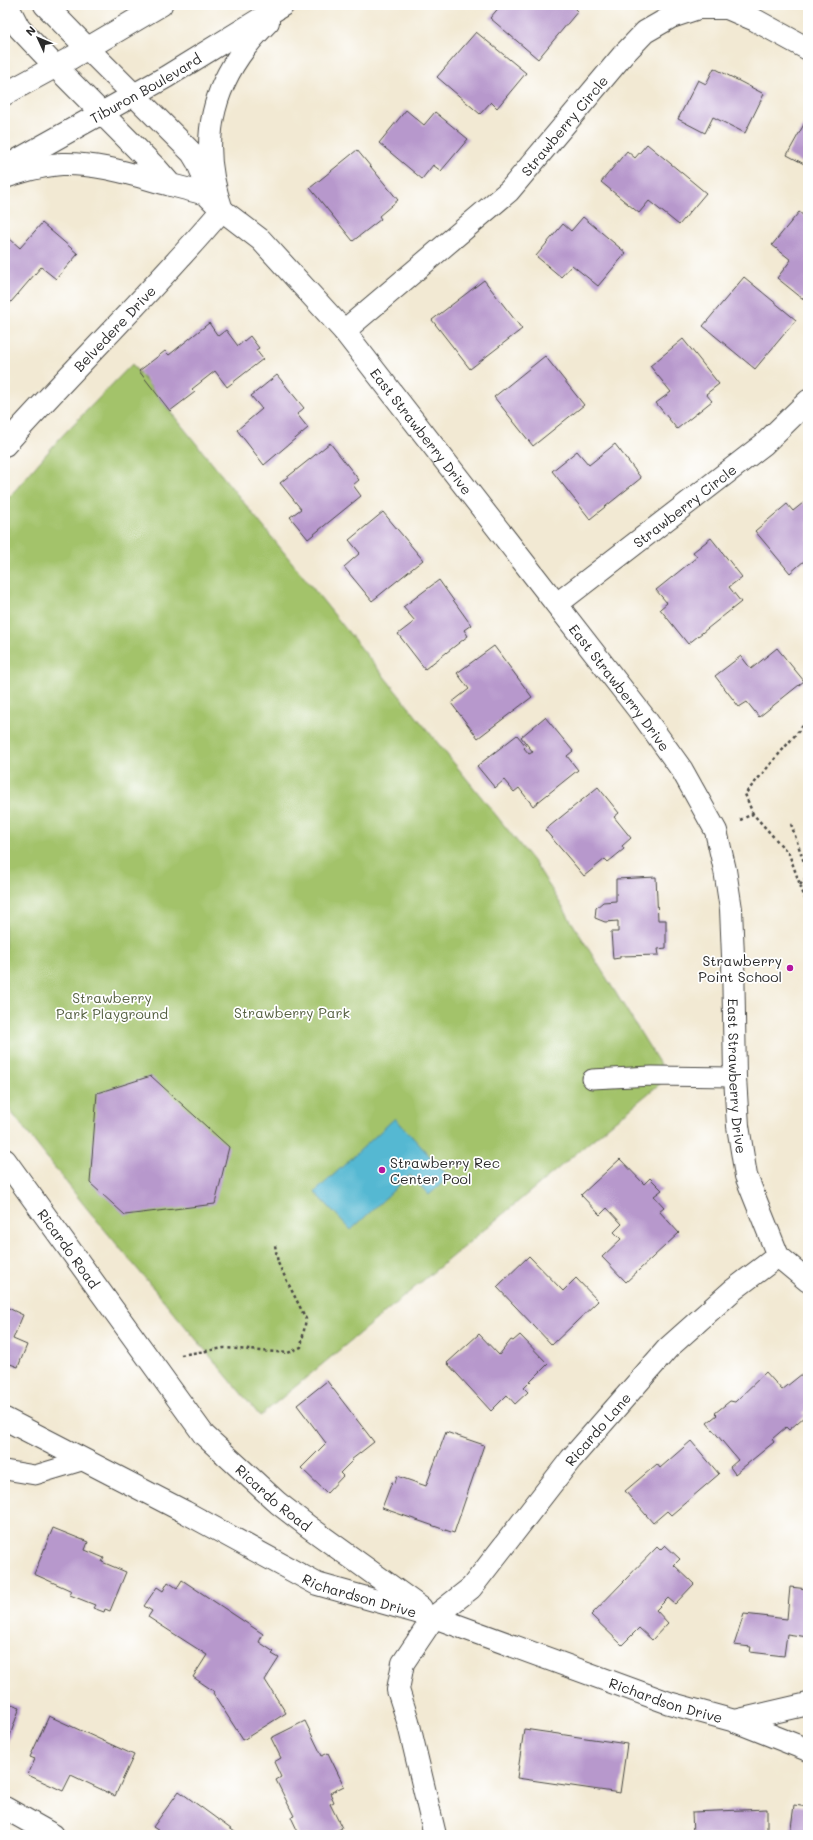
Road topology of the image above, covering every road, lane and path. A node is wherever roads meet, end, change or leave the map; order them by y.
1 (7, 5) edge
2 (45, 5) edge
3 (161, 5) edge
4 (283, 5) edge
5 (286, 5) edge
6 (88, 48) junction
7 (808, 49) edge
8 (55, 66) junction
9 (5, 94) edge
10 (135, 95) junction
11 (102, 113) junction
12 (5, 166) edge
13 (5, 177) edge
14 (171, 185) junction
15 (206, 194) junction
16 (222, 210) junction
17 (344, 331) junction
18 (808, 401) edge
19 (5, 445) edge
20 (557, 604) junction
21 (808, 720) edge
22 (753, 814) junction
23 (791, 824) dead end
24 (716, 831) junction
25 (808, 875) edge
26 (800, 885) junction
27 (808, 907) edge
28 (735, 1077) junction
29 (592, 1079) dead end
30 (5, 1160) edge
31 (275, 1245) dead end
32 (778, 1256) junction
33 (808, 1281) edge
34 (155, 1368) junction
35 (5, 1419) edge
36 (85, 1460) junction
37 (5, 1470) edge
38 (434, 1617) junction
39 (808, 1704) edge
40 (735, 1721) junction
41 (808, 1750) edge
42 (5, 1808) edge
43 (53, 1835) edge
44 (435, 1835) edge

1 - 8 street
2 - 6 street
3 - 6 street
4 - 10 street, Tiburon Boulevard
5 - 16 street
6 - 8 street
6 - 10 street
7 - 17 street, Strawberry Circle
8 - 9 street
8 - 11 street
10 - 11 street, Tiburon Boulevard
10 - 15 street
11 - 12 street, Tiburon Boulevard
11 - 14 street
13 - 14 street
14 - 15 street
15 - 16 street, East Strawberry Drive
16 - 17 street, East Strawberry Drive
16 - 19 street, Belvedere Drive
17 - 20 street, East Strawberry Drive
18 - 20 street, Strawberry Circle
20 - 24 street, East Strawberry Drive
21 - 22 path
22 - 24 path
22 - 26 path
23 - 25 path
24 - 28 street, East Strawberry Drive
25 - 26 path
26 - 27 path
28 - 29 lane
28 - 32 street, East Strawberry Drive
30 - 34 street, Ricardo Road
31 - 34 path
32 - 33 street, East Strawberry Drive
32 - 38 street, Ricardo Lane
34 - 38 street, Ricardo Road
35 - 36 street, Richardson Drive
36 - 37 lane
36 - 38 street, Richardson Drive
38 - 40 street, Richardson Drive
38 - 44 street
39 - 40 street, Richardson Drive
40 - 41 street, Richardson Drive
42 - 43 street

